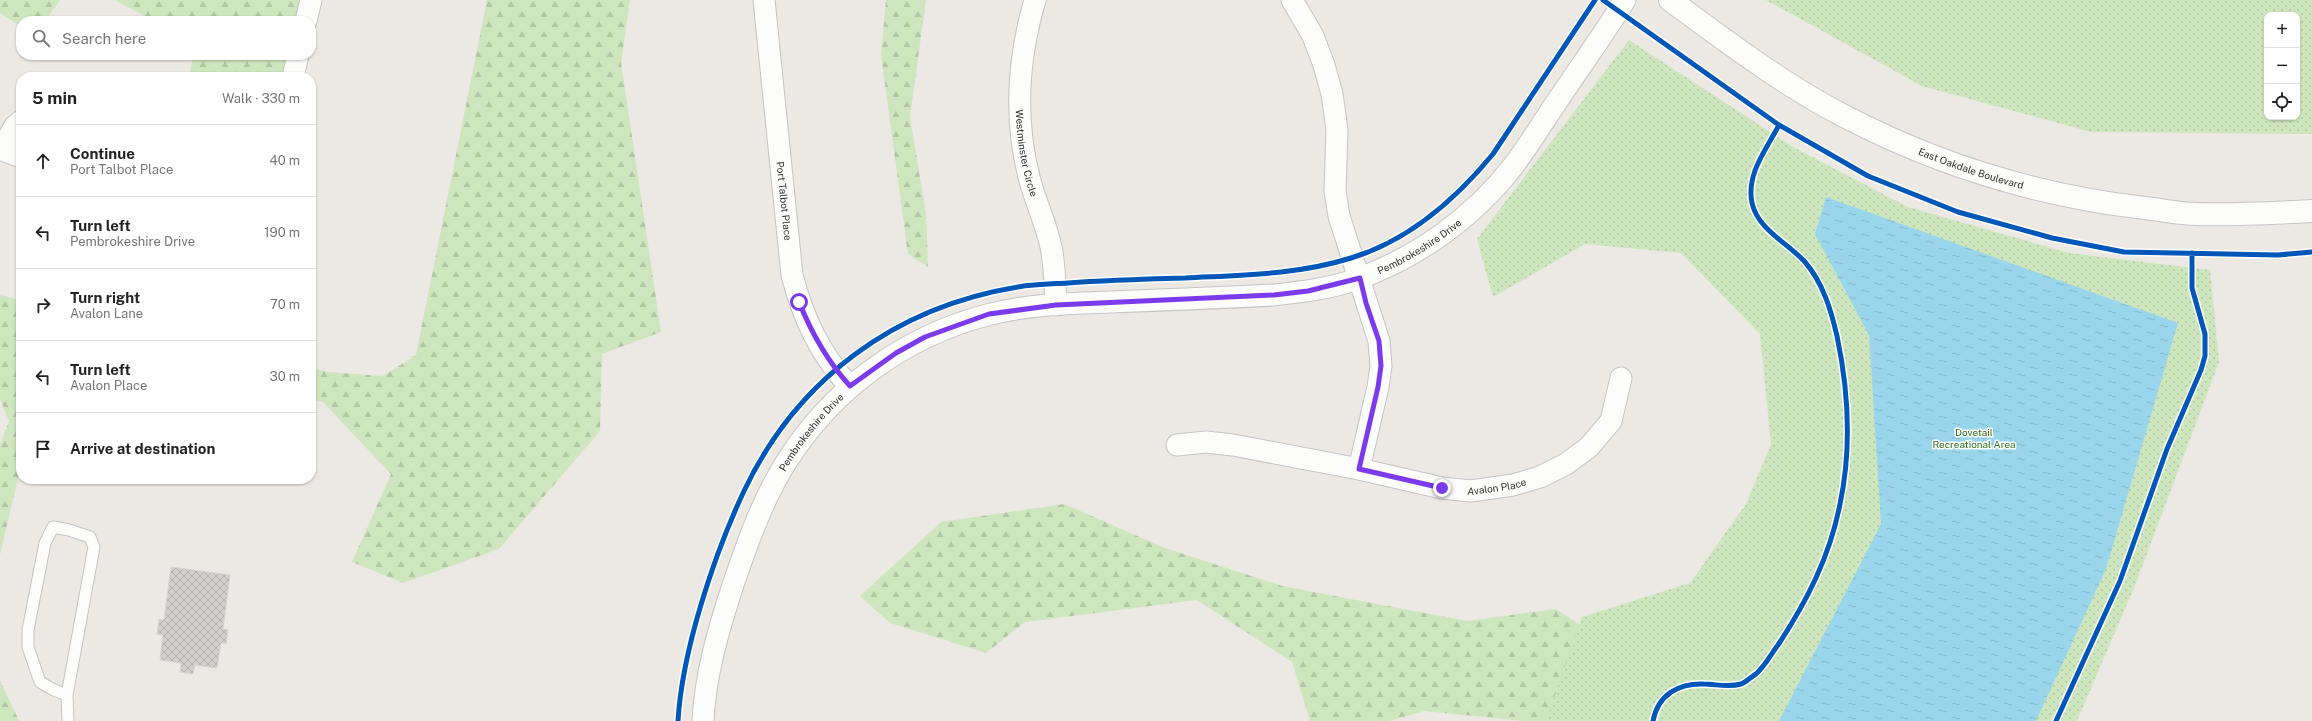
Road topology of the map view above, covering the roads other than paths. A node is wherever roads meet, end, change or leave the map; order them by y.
1 (311, 0) edge
2 (764, 0) edge
3 (1035, 0) edge
4 (1292, 0) edge
5 (1625, 0) edge
6 (1670, 0) edge
7 (307, 16) edge
8 (297, 60) edge
9 (294, 72) edge
10 (16, 125) edge
11 (1, 149) edge
12 (16, 156) edge
13 (2312, 211) edge
14 (1360, 278) junction
15 (1056, 305) junction
16 (1621, 378) dead end
17 (850, 386) junction
18 (1177, 445) dead end
19 (1359, 469) junction
20 (67, 695) junction
21 (68, 721) edge
22 (703, 721) edge

1 - 7 street
2 - 17 street, Port Talbot Place
3 - 15 street, Westminster Circle
4 - 14 street
5 - 14 street, Pembrokeshire Drive
6 - 13 main road, East Oakdale Boulevard
8 - 9 street
10 - 11 street
11 - 12 street
14 - 15 street, Pembrokeshire Drive
14 - 19 street
15 - 17 street, Pembrokeshire Drive
16 - 19 street, Avalon Place
17 - 22 street, Pembrokeshire Drive
18 - 19 street, Avalon Place
20 - 20 lane
20 - 21 lane

